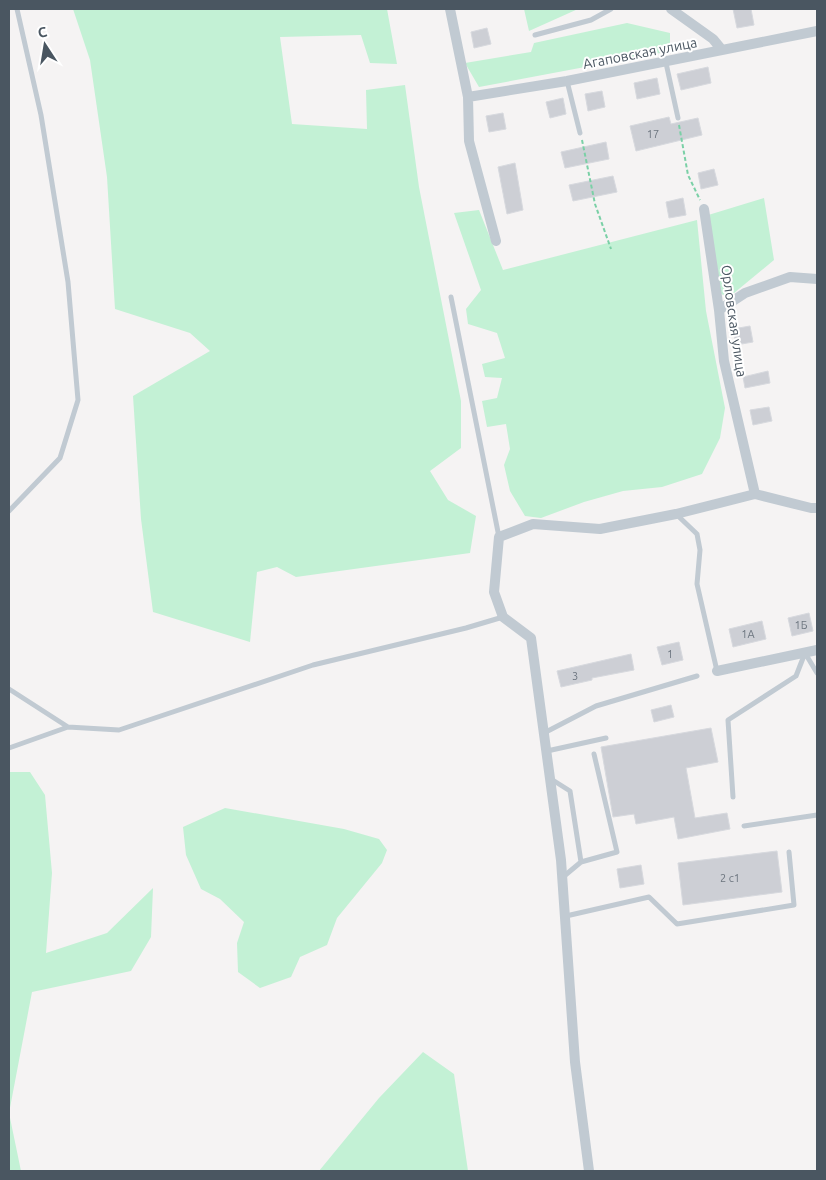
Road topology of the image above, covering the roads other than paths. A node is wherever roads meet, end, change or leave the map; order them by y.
1 (17, 9) edge
2 (450, 9) edge
3 (612, 9) edge
4 (671, 9) edge
5 (817, 32) edge
6 (535, 35) dead end
7 (722, 50) junction
8 (666, 63) junction
9 (567, 81) junction
10 (468, 97) junction
11 (678, 118) road end
12 (580, 133) road end
13 (704, 208) road end
14 (496, 242) dead end
15 (817, 279) edge
16 (451, 297) dead end
17 (719, 310) junction
18 (755, 494) junction
19 (817, 508) edge
20 (9, 511) edge
21 (676, 514) junction
22 (499, 537) junction
23 (503, 617) junction
24 (817, 650) edge
25 (806, 653) junction
26 (717, 671) joint
27 (817, 673) edge
28 (697, 676) dead end
29 (9, 689) edge
30 (68, 727) junction
31 (544, 733) junction
32 (606, 738) dead end
33 (9, 748) edge
34 (546, 751) junction
35 (594, 754) dead end
36 (550, 779) junction
37 (733, 797) dead end
38 (817, 815) edge
39 (744, 826) dead end
40 (789, 852) dead end
41 (581, 862) junction
42 (562, 877) junction
43 (566, 916) junction
44 (589, 1171) edge

1 - 20 lane
2 - 10 street
3 - 6 lane
4 - 7 street
5 - 7 street, Агаповская улица
7 - 8 street, Агаповская улица
8 - 9 street, Агаповская улица
8 - 11 lane
9 - 10 street, Агаповская улица
9 - 12 lane
10 - 14 street
13 - 17 street, Орловская улица
15 - 17 street
16 - 22 lane
17 - 18 street, Орловская улица
18 - 19 street
18 - 21 street
21 - 22 street
21 - 26 lane
22 - 23 street
23 - 30 lane
23 - 31 street
24 - 25 street
25 - 26 street
25 - 27 lane
25 - 37 lane
28 - 31 lane
29 - 30 lane
30 - 33 lane
31 - 34 street
32 - 34 lane
34 - 36 street
35 - 41 lane
36 - 41 lane
36 - 42 street
38 - 39 lane
40 - 43 lane
41 - 42 lane
42 - 43 street
43 - 44 street

